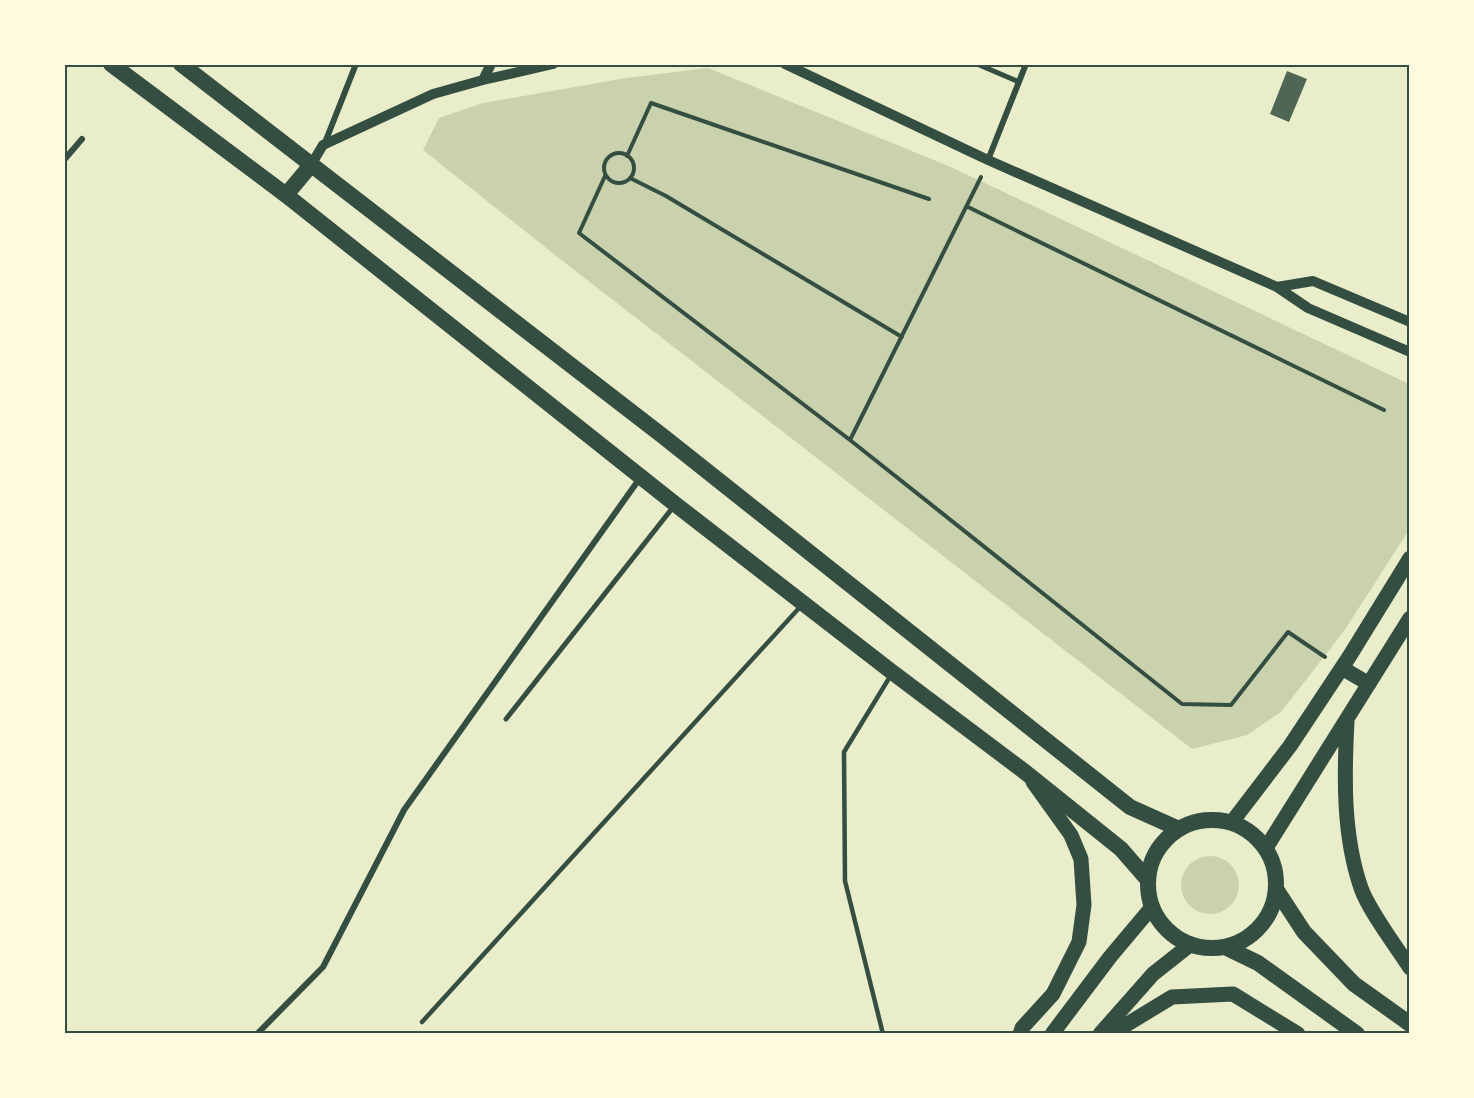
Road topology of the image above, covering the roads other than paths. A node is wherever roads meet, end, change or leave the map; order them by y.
1 (111, 64) edge
2 (181, 64) edge
3 (356, 64) edge
4 (491, 64) edge
5 (554, 64) edge
6 (785, 64) edge
7 (977, 64) edge
8 (1026, 64) edge
9 (483, 80) junction
10 (1019, 82) junction
11 (82, 139) dead end
12 (323, 145) junction
13 (64, 160) edge
14 (988, 160) junction
15 (311, 165) junction
16 (286, 195) junction
17 (1276, 286) junction
18 (1410, 322) edge
19 (1410, 352) edge
20 (641, 477) junction
21 (675, 504) junction
22 (1410, 558) edge
23 (804, 602) junction
24 (1410, 618) edge
25 (1342, 668) junction
26 (892, 672) junction
27 (1369, 684) junction
28 (506, 719) dead end
29 (1347, 719) junction
30 (1025, 772) junction
31 (1232, 822) junction
32 (1179, 829) junction
33 (1266, 849) junction
34 (1148, 880) junction
35 (1276, 889) junction
36 (1152, 907) junction
37 (1191, 944) junction
38 (1225, 947) junction
39 (1410, 968) edge
40 (422, 1022) dead end
41 (1410, 1024) edge
42 (257, 1034) edge
43 (883, 1034) edge
44 (1020, 1034) edge
45 (1052, 1034) edge
46 (1100, 1034) edge
47 (1111, 1034) edge
48 (1298, 1034) edge
49 (1357, 1034) edge

1 - 16 highway
2 - 15 highway
3 - 12 street
4 - 9 street
5 - 9 street
6 - 14 street
7 - 10 street
8 - 10 street
9 - 12 street
10 - 14 street
11 - 13 street
12 - 15 street
14 - 17 street
15 - 16 highway
15 - 32 highway
16 - 20 highway
17 - 18 street
17 - 19 street
20 - 21 highway
20 - 42 street
21 - 23 highway
21 - 28 street
22 - 25 main road
23 - 26 highway
23 - 40 lane
24 - 27 main road
25 - 27 main road
25 - 31 main road
26 - 30 highway
26 - 43 lane
27 - 29 main road
29 - 33 main road
29 - 39 main road
30 - 34 highway
30 - 44 main road
31 - 32 highway
31 - 33 highway
32 - 34 highway
33 - 35 highway
34 - 36 highway
35 - 38 highway
35 - 41 highway
36 - 37 highway
36 - 45 main road
37 - 38 highway
37 - 46 main road
38 - 49 highway
47 - 48 main road

